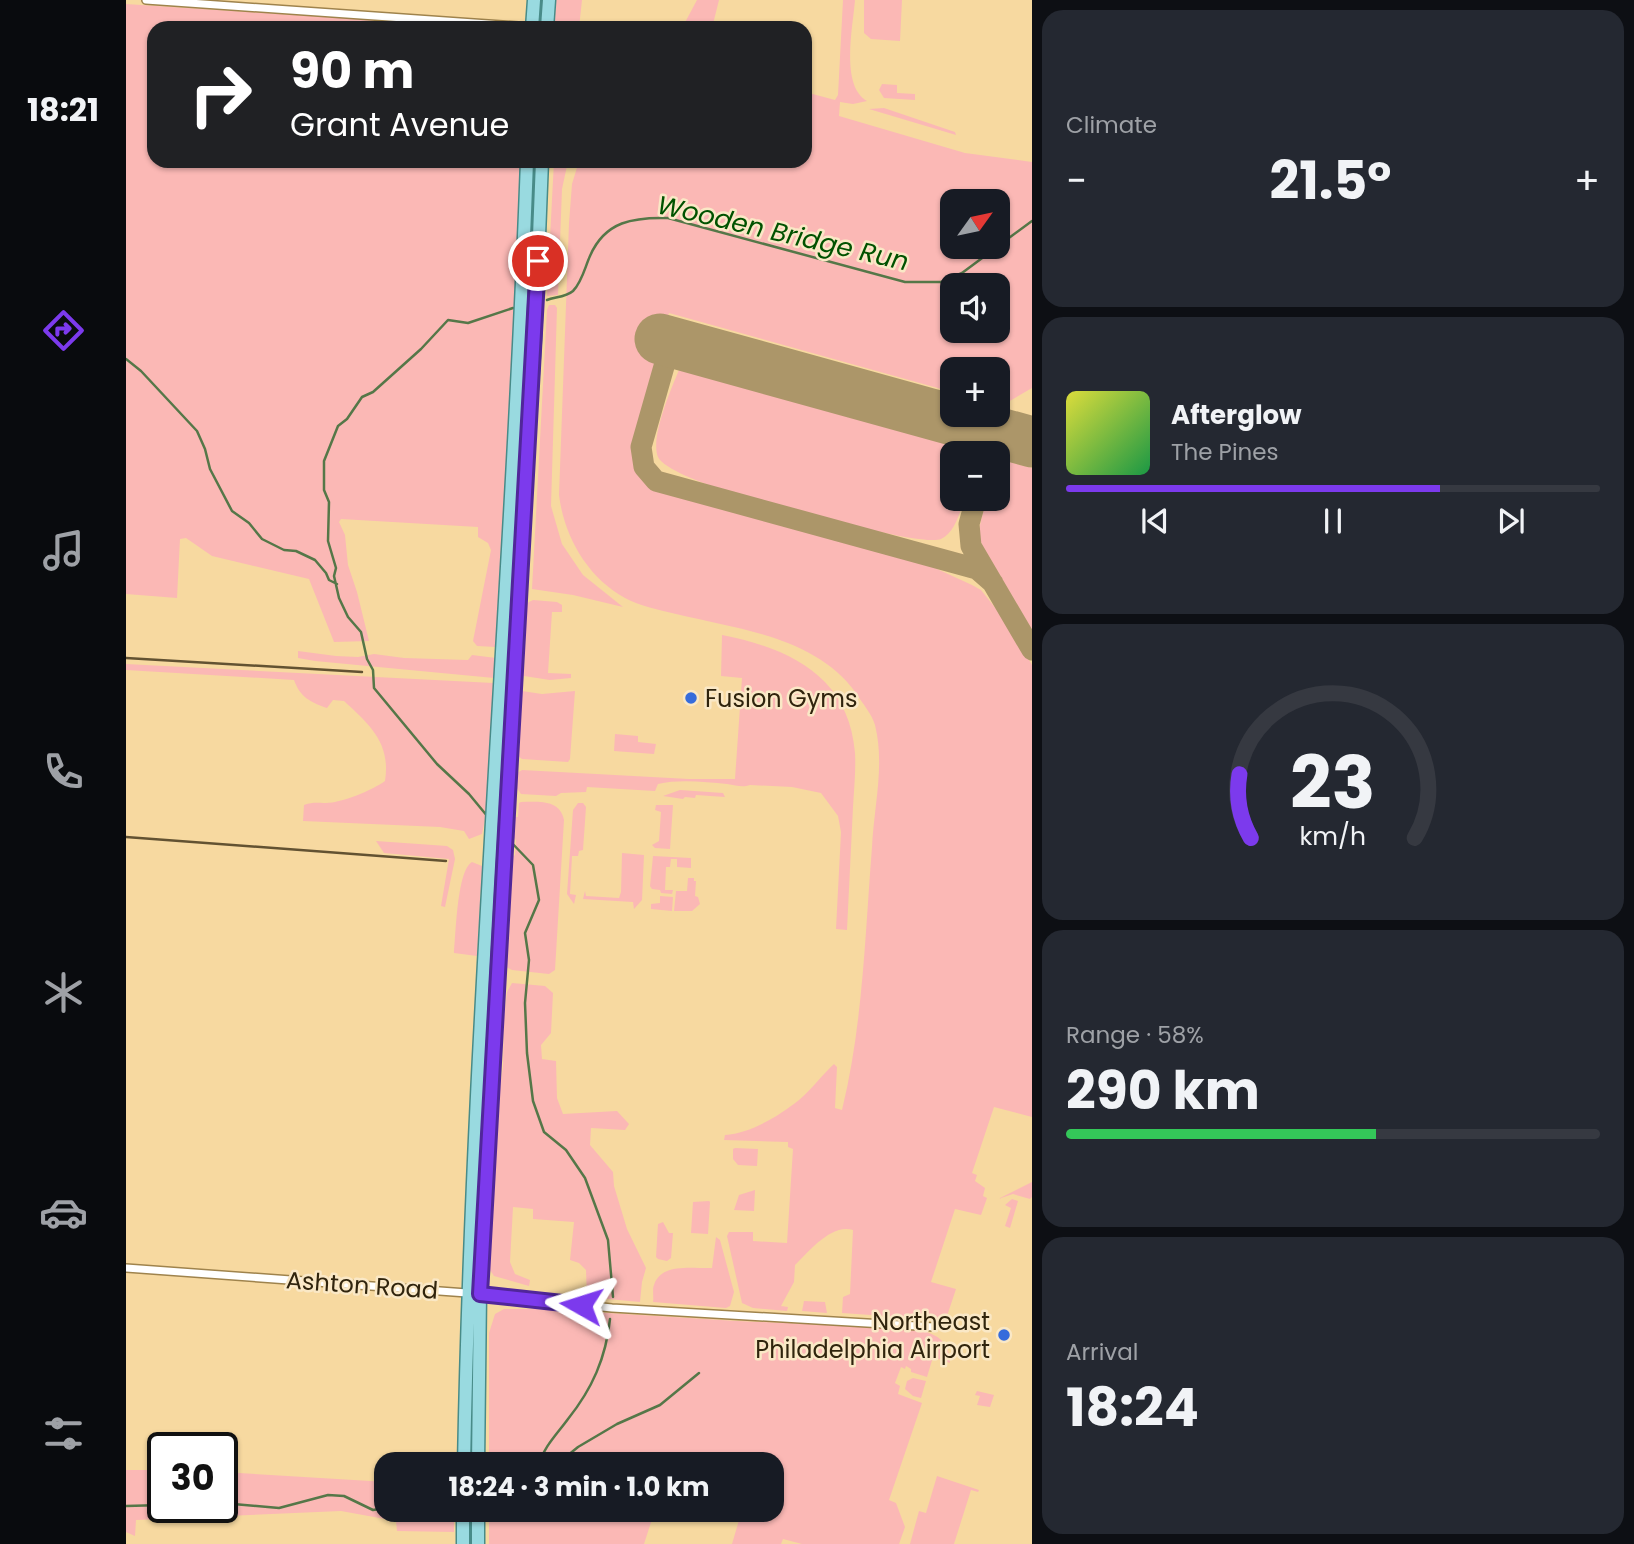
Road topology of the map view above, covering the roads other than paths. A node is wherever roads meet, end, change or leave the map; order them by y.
1 (146, 0) edge
2 (534, 0) edge
3 (549, 0) edge
4 (437, 21) edge
5 (534, 21) edge
6 (548, 21) edge
7 (527, 168) edge
8 (542, 168) edge
9 (499, 702) junction
10 (509, 763) junction
11 (478, 1053) junction
12 (493, 1054) junction
13 (126, 1268) edge
14 (473, 1294) junction
15 (934, 1326) dead end
16 (465, 1452) edge
17 (478, 1452) edge
18 (463, 1522) edge
19 (478, 1522) edge
20 (463, 1544) edge
21 (478, 1544) edge

1 - 4 street
2 - 5 main road
3 - 6 main road
7 - 9 main road
8 - 10 main road
9 - 10 main road
9 - 11 main road
10 - 12 main road
11 - 12 main road
11 - 14 main road
12 - 14 main road
13 - 14 street, Ashton Road
14 - 15 street, Ashton Road
14 - 16 main road
14 - 17 main road
18 - 20 main road
19 - 21 main road

